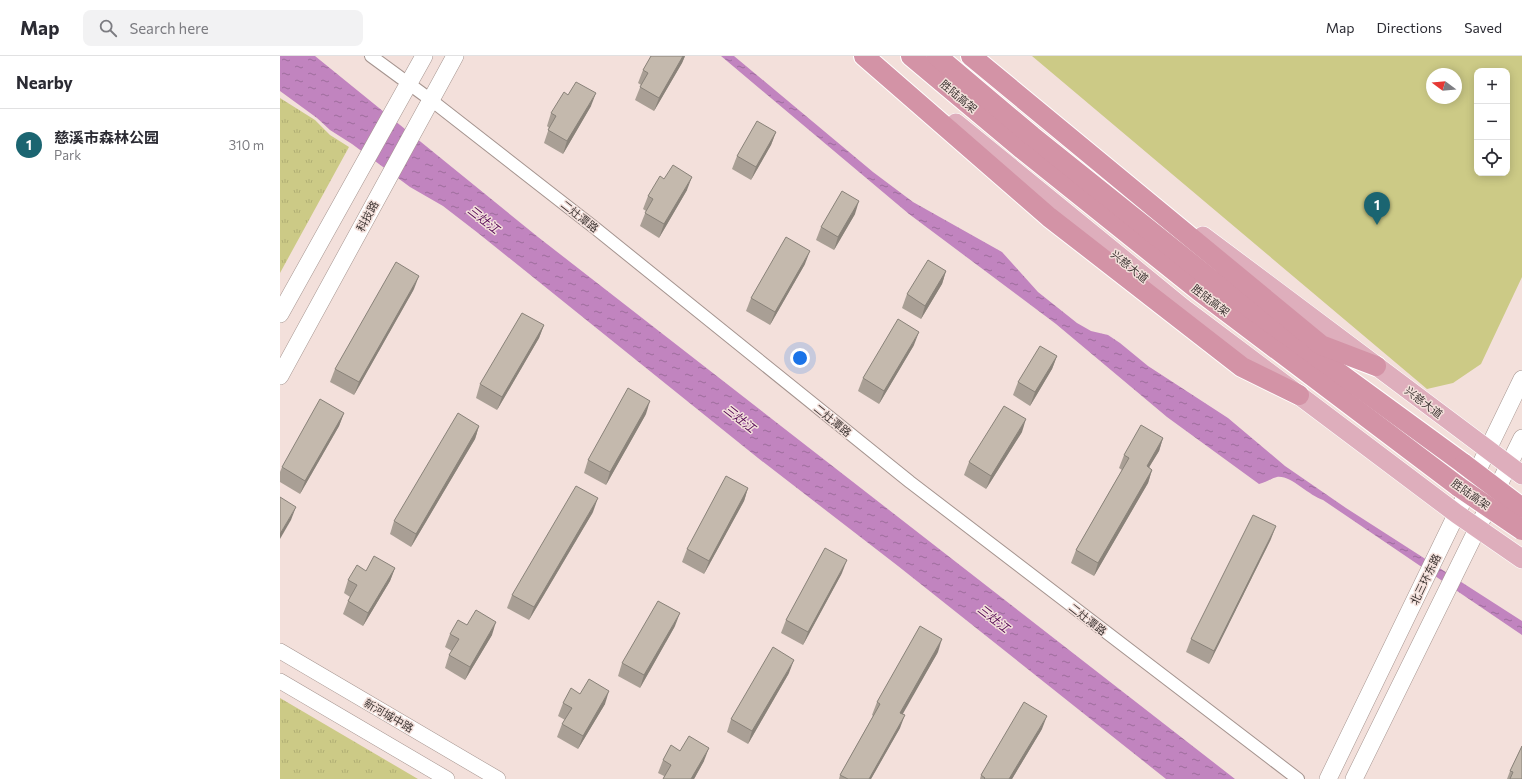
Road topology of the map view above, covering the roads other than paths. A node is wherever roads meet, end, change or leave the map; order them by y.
1 (371, 56) edge
2 (424, 56) edge
3 (455, 56) edge
4 (864, 56) edge
5 (877, 56) edge
6 (911, 56) edge
7 (937, 56) edge
8 (971, 56) edge
9 (984, 56) edge
10 (408, 84) junction
11 (431, 100) junction
12 (280, 314) edge
13 (1376, 366) junction
14 (280, 376) edge
15 (1522, 379) edge
16 (1299, 395) junction
17 (1522, 438) edge
18 (1488, 450) junction
19 (1515, 471) edge
20 (1522, 508) edge
21 (1457, 514) junction
22 (1478, 529) junction
23 (1522, 530) edge
24 (1522, 559) edge
25 (280, 651) edge
26 (280, 681) edge
27 (447, 779) edge
28 (498, 779) edge
29 (1298, 779) edge
30 (1328, 779) edge
31 (1354, 779) edge

1 - 10 street, 二灶潭路
2 - 10 main road
3 - 11 main road, 科技路
4 - 16 highway
5 - 16 main road, 兴慈大道
6 - 23 highway, 胜陆高架, bridge
7 - 20 highway, 胜陆高架, bridge
8 - 13 highway
9 - 13 main road, 兴慈大道
10 - 11 street, 二灶潭路
10 - 12 main road
11 - 14 main road, 科技路
11 - 29 street, 二灶潭路
13 - 18 main road, 兴慈大道
15 - 18 main road, 北三环东路
16 - 21 main road, 兴慈大道
17 - 19 main road
18 - 19 main road, 兴慈大道
18 - 21 main road, 北三环东路
19 - 22 main road
21 - 22 main road, 兴慈大道
21 - 30 main road, 北三环东路
22 - 24 main road, 兴慈大道
22 - 31 main road
25 - 28 street, 新河城中路
26 - 27 street

